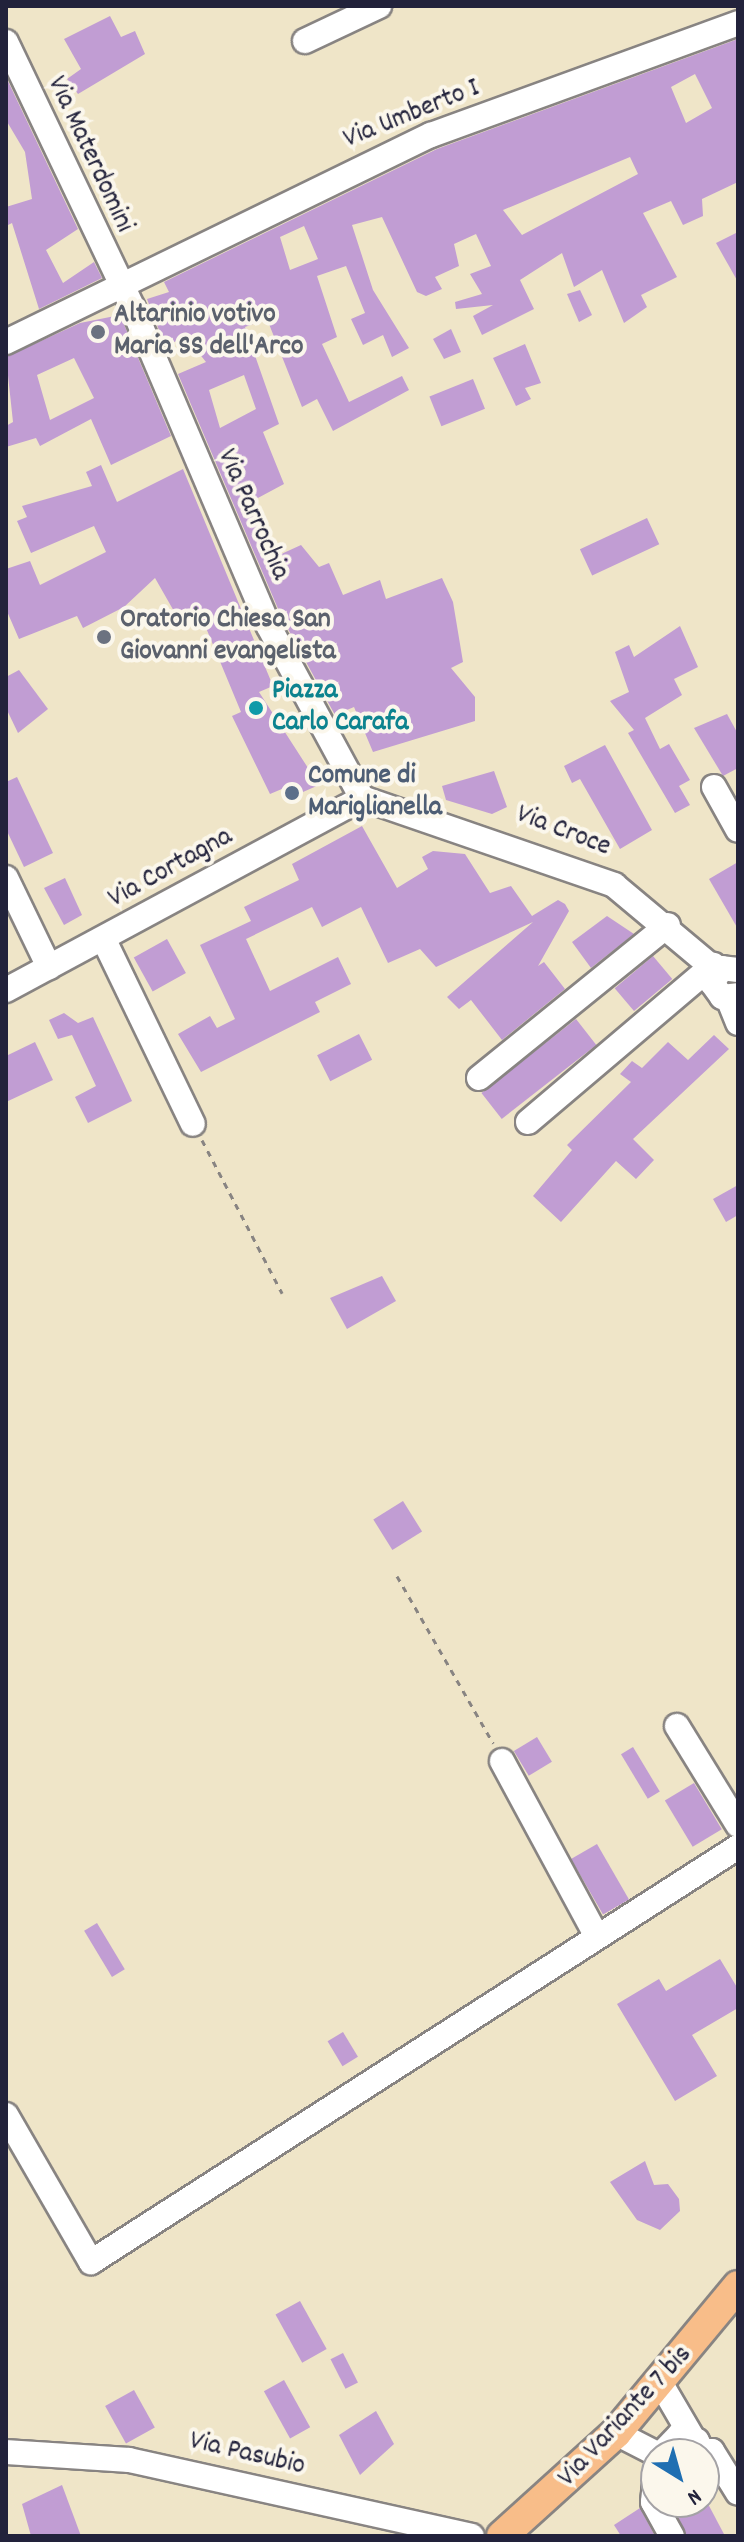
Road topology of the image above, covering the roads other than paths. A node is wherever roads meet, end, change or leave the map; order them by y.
1 (379, 6) edge
2 (738, 23) edge
3 (305, 41) dead end
4 (6, 42) edge
5 (122, 291) junction
6 (6, 342) edge
7 (714, 787) dead end
8 (362, 798) junction
9 (738, 830) edge
10 (6, 878) edge
11 (668, 925) junction
12 (104, 940) junction
13 (49, 967) junction
14 (723, 969) edge
15 (6, 990) edge
16 (733, 997) edge
17 (738, 1023) edge
18 (479, 1078) dead end
19 (528, 1122) dead end
20 (193, 1124) road end
21 (677, 1726) dead end
22 (502, 1761) road end
23 (738, 1825) edge
24 (738, 1847) edge
25 (596, 1935) junction
26 (6, 2115) edge
27 (738, 2286) edge
28 (661, 2384) junction
29 (616, 2433) junction
30 (693, 2438) edge
31 (640, 2445) edge
32 (6, 2452) edge
33 (720, 2464) edge
34 (738, 2493) edge
35 (662, 2518) edge
36 (472, 2536) edge
37 (502, 2536) edge
38 (672, 2536) edge

1 - 3 street
2 - 5 street, Via Umberto I
4 - 5 street, Via Materdomini
5 - 6 street, Via Umberto I
5 - 8 street, Via Parrochia
7 - 9 street
8 - 11 street, Via Croce
8 - 12 street, Via Cortagna
10 - 13 street
11 - 14 street, Via Croce
11 - 18 street
12 - 13 street, Via Cortagna
12 - 20 street
13 - 15 street, Via Cortagna
14 - 16 street
14 - 19 street
16 - 17 street
21 - 23 street
22 - 25 street
24 - 25 street
25 - 26 street
27 - 28 main road, Via Variante 7 bis
28 - 29 main road, Via Variante 7 bis
28 - 30 street
29 - 31 street
29 - 37 main road, Via Variante 7 bis
32 - 36 street, Via Pasubio
33 - 34 street
35 - 38 street

